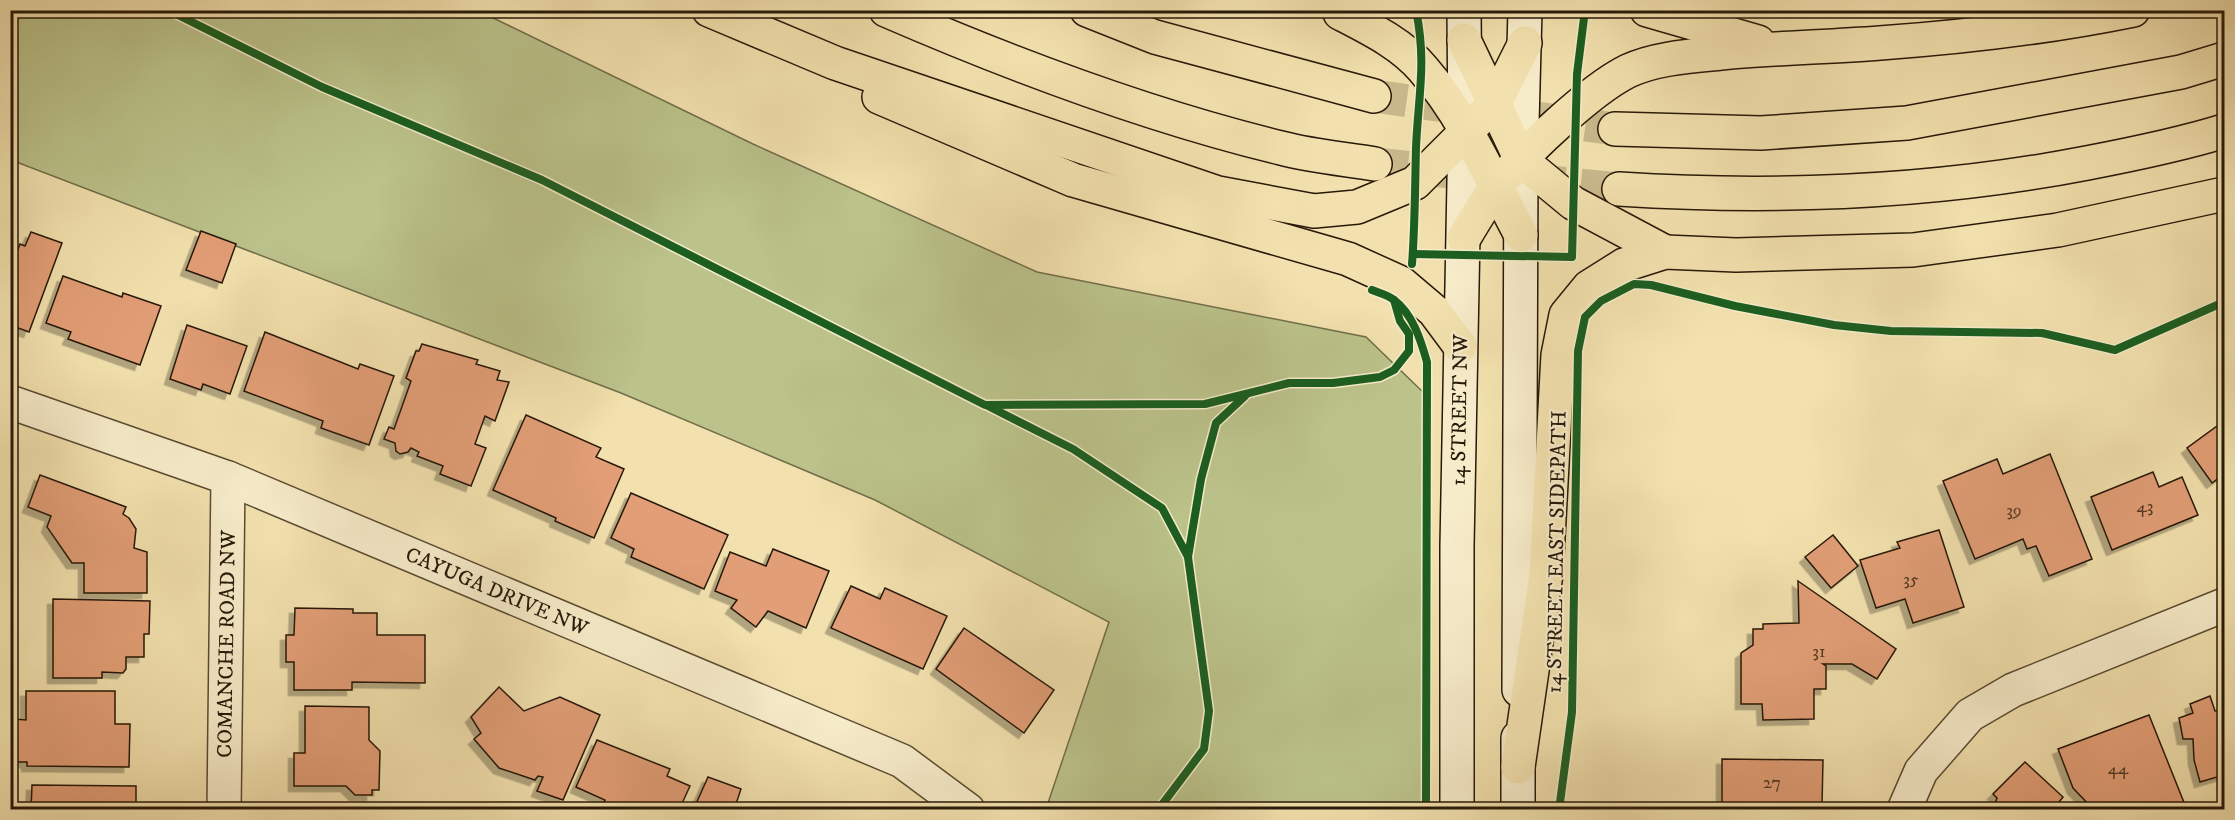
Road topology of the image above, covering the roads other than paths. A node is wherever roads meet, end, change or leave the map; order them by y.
1 (709, 10) edge
2 (886, 10) edge
3 (1086, 10) edge
4 (1525, 10) edge
5 (1647, 10) edge
6 (2133, 10) edge
7 (1342, 11) edge
8 (1464, 25) edge
9 (1525, 44) junction
10 (1780, 47) junction
11 (2224, 59) edge
12 (835, 63) junction
13 (1374, 96) tunnel mouth
14 (1495, 103) junction
15 (1616, 129) tunnel mouth
16 (1466, 130) junction
17 (2224, 130) edge
18 (1521, 160) junction
19 (1375, 164) tunnel mouth
20 (1496, 188) junction
21 (1619, 189) tunnel mouth
22 (2224, 194) edge
23 (1521, 235) junction
24 (1464, 238) junction
25 (1665, 252) junction
26 (1460, 346) junction
27 (10, 402) edge
28 (228, 478) junction
29 (2224, 605) edge
30 (1518, 767) junction
31 (224, 810) edge
32 (968, 810) edge
33 (1457, 810) edge
34 (1518, 810) edge
35 (1904, 810) edge

1 - 12 main road
2 - 19 main road
3 - 13 main road
4 - 9 street
5 - 10 main road
6 - 10 main road
7 - 16 main road
8 - 14 main road
8 - 16 street, 14 STREET NW
9 - 14 main road
9 - 18 street
10 - 18 main road
11 - 15 main road
12 - 16 main road
12 - 26 main road
14 - 16 main road
14 - 18 main road
16 - 20 main road
16 - 24 street, 14 STREET NW
17 - 21 main road
18 - 20 main road
18 - 23 street
18 - 25 main road
20 - 23 main road
20 - 24 main road
22 - 25 main road
23 - 30 street
24 - 26 street, 14 STREET NW
25 - 30 main road
26 - 33 street, 14 STREET NW
27 - 28 street, CAYUGA DRIVE NW
28 - 31 street, COMANCHE ROAD NW
28 - 32 street, CAYUGA DRIVE NW
29 - 35 street
30 - 34 street

